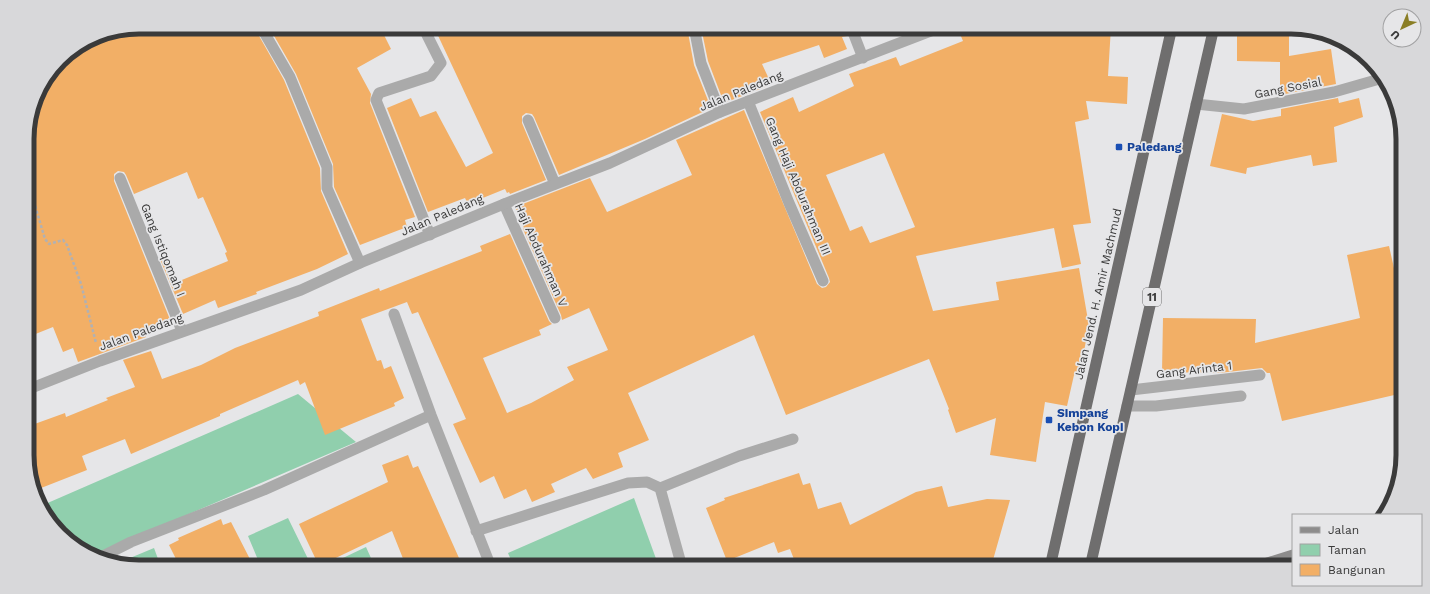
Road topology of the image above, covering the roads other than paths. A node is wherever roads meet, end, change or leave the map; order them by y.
1 (265, 34) edge
2 (426, 34) edge
3 (695, 34) edge
4 (853, 34) edge
5 (923, 34) edge
6 (1170, 34) edge
7 (1212, 34) edge
8 (863, 58) junction
9 (1377, 80) edge
10 (748, 101) junction
11 (1196, 104) junction
12 (720, 112) junction
13 (528, 120) dead end
14 (120, 178) dead end
15 (555, 184) junction
16 (504, 204) junction
17 (430, 235) junction
18 (360, 263) junction
19 (823, 281) dead end
20 (394, 314) dead end
21 (555, 318) dead end
22 (182, 331) junction
23 (1260, 375) dead end
24 (34, 387) edge
25 (1131, 390) junction
26 (1241, 396) dead end
27 (1127, 406) junction
28 (430, 415) junction
29 (793, 439) dead end
30 (660, 488) junction
31 (476, 531) junction
32 (106, 554) edge
33 (1292, 555) edge
34 (488, 560) edge
35 (680, 560) edge
36 (1052, 560) edge
37 (1092, 560) edge
38 (1278, 560) edge

1 - 18 street
2 - 17 street
3 - 12 street
4 - 8 street
5 - 8 street, Jalan Paledang
6 - 36 highway, Jalan Jend. H. Amir Machmud
7 - 11 highway, 11
8 - 10 street, Jalan Paledang
9 - 11 street, Gang Sosial
10 - 12 street, Jalan Paledang
10 - 19 street, Gang Haji Abdurahman III
11 - 25 highway, 11
12 - 15 street, Jalan Paledang
13 - 15 street
14 - 22 street, Gang Istiqomah I
15 - 16 street, Jalan Paledang
16 - 17 street, Jalan Paledang
16 - 21 street, Haji Abdurahman V
17 - 18 street, Jalan Paledang
18 - 22 street, Jalan Paledang
20 - 28 street
22 - 24 street, Jalan Paledang
23 - 25 street, Gang Arinta 1
25 - 27 highway, 11
26 - 27 street
27 - 37 highway, 11
28 - 31 street
28 - 32 street
29 - 30 street
30 - 31 street
30 - 35 street
31 - 34 street
33 - 38 main road

